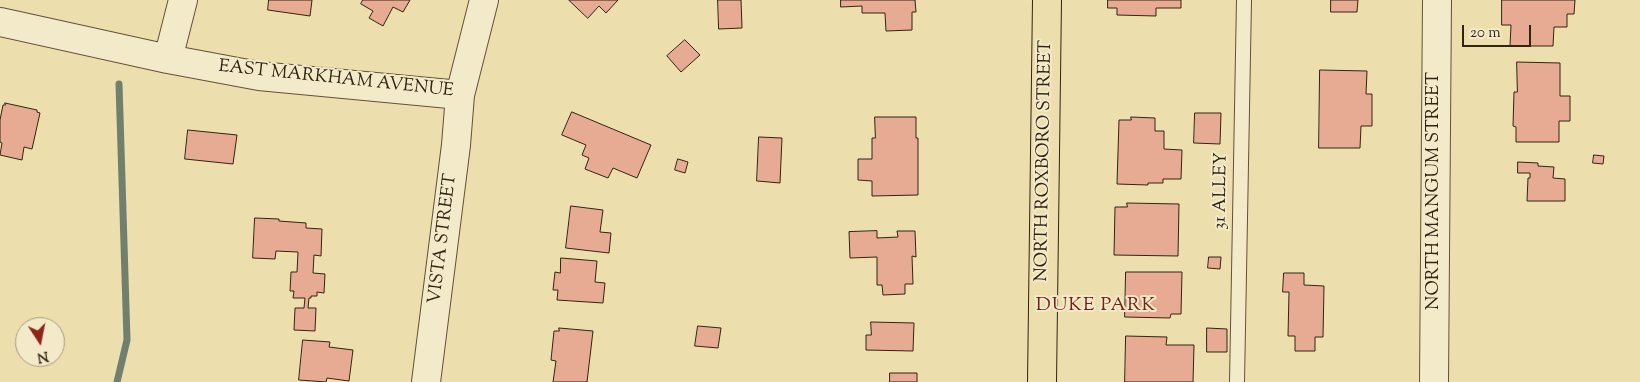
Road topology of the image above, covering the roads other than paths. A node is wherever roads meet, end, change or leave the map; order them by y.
1 (183, 0) edge
2 (484, 0) edge
3 (1047, 0) edge
4 (1244, 0) edge
5 (1437, 0) edge
6 (0, 22) edge
7 (168, 59) junction
8 (460, 95) junction
9 (426, 382) edge
10 (1042, 382) edge
11 (1237, 382) edge
12 (1434, 382) edge

1 - 7 street
2 - 8 street, EAST MARKHAM AVENUE
3 - 10 main road, NORTH ROXBORO STREET
4 - 11 lane, 31 ALLEY
5 - 12 street, NORTH MANGUM STREET
6 - 7 street, EAST MARKHAM AVENUE
7 - 8 street, EAST MARKHAM AVENUE
8 - 9 street, VISTA STREET

